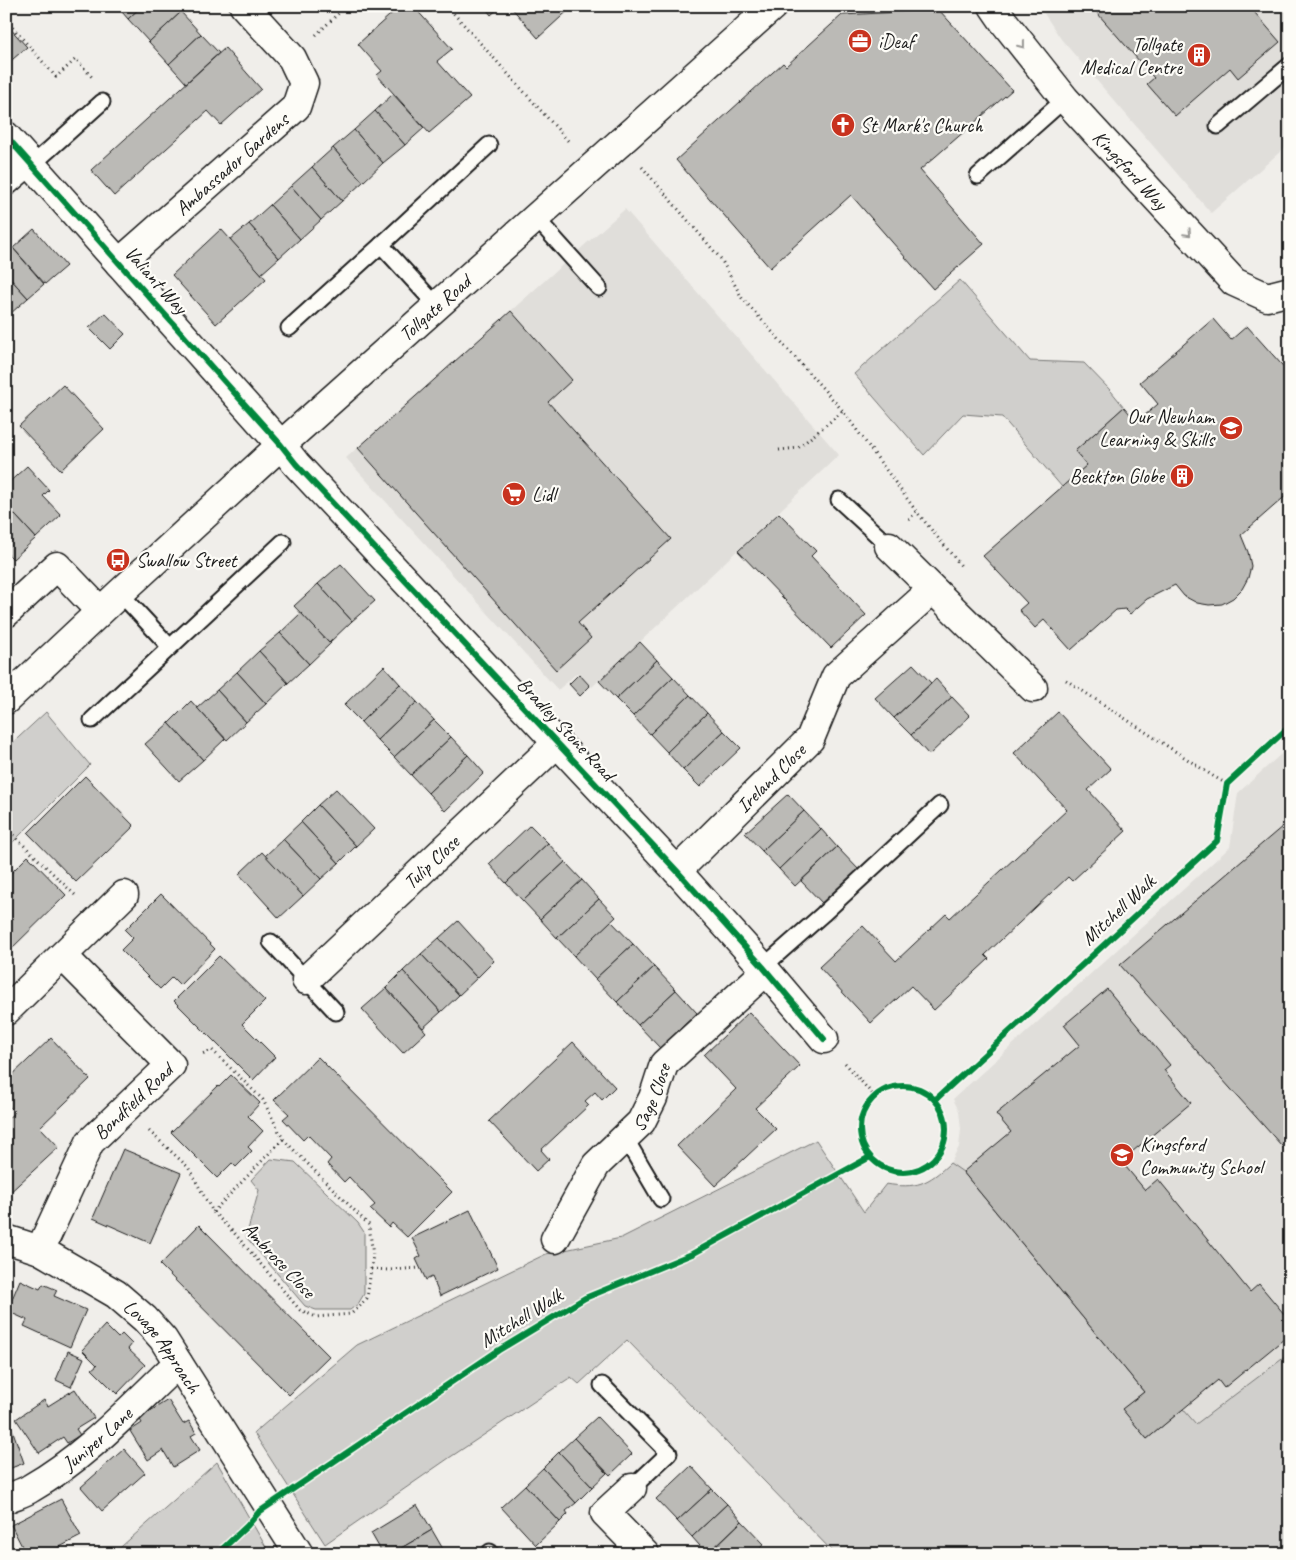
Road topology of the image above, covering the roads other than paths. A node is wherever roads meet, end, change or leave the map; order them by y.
1 (244, 6) edge
2 (773, 6) edge
3 (993, 6) edge
4 (1290, 65) edge
5 (1064, 99) junction
6 (102, 102) road end
7 (1218, 126) dead end
8 (6, 136) edge
9 (489, 145) dead end
10 (30, 163) junction
11 (978, 176) dead end
12 (6, 181) edge
13 (536, 218) junction
14 (382, 245) junction
15 (119, 263) junction
16 (599, 288) dead end
17 (1290, 291) edge
18 (437, 306) junction
19 (289, 328) dead end
20 (281, 445) junction
21 (839, 500) dead end
22 (283, 542) dead end
23 (888, 546) joint
24 (932, 590) junction
25 (120, 593) junction
26 (6, 612) edge
27 (100, 612) junction
28 (170, 648) junction
29 (1033, 688) dead end
30 (6, 700) edge
31 (92, 720) dead end
32 (557, 743) junction
33 (940, 805) dead end
34 (677, 871) junction
35 (124, 895) dead end
36 (271, 942) dead end
37 (63, 956) junction
38 (764, 969) junction
39 (306, 980) junction
40 (6, 1011) edge
41 (336, 1012) dead end
42 (824, 1039) road end
43 (622, 1140) junction
44 (662, 1199) dead end
45 (6, 1239) edge
46 (555, 1239) dead end
47 (40, 1250) junction
48 (178, 1363) junction
49 (602, 1385) dead end
50 (632, 1488) joint
51 (6, 1499) edge
52 (638, 1551) edge
53 (299, 1554) edge

1 - 15 street, Ambassador Gardens
2 - 13 street, Tollgate Road
3 -> 5 street, Kingsford Way
4 - 7 lane
5 - 11 lane
5 -> 17 street, Kingsford Way
6 - 10 lane
8 - 10 street, Valiant Way
9 - 14 lane
10 - 12 street
10 - 15 street, Valiant Way
13 - 16 lane
13 - 18 street, Tollgate Road
14 - 18 lane
14 - 19 lane
15 - 20 street, Valiant Way
18 - 20 street, Tollgate Road
20 - 25 street, Tollgate Road
20 - 32 street, Bradley Stone Road
21 - 23 lane
22 - 28 lane
23 - 24 street
24 - 29 street
24 - 34 street, Ireland Close
25 - 27 street, Tollgate Road
25 - 28 lane
26 - 27 street
27 - 30 street, Tollgate Road
28 - 31 lane
32 - 34 street, Bradley Stone Road
32 - 39 street, Tulip Close
33 - 38 lane
34 - 38 street, Bradley Stone Road
35 - 37 street
36 - 39 lane
37 - 40 street
37 - 47 street, Bondfield Road
38 - 42 street, Bradley Stone Road
38 - 43 street, Sage Close
39 - 41 lane
43 - 44 lane
43 - 46 street, Sage Close
45 - 47 street, Lovage Approach
47 - 48 street, Lovage Approach
48 - 51 street, Juniper Lane
48 - 53 street, Lovage Approach
49 - 50 lane
50 - 52 street

